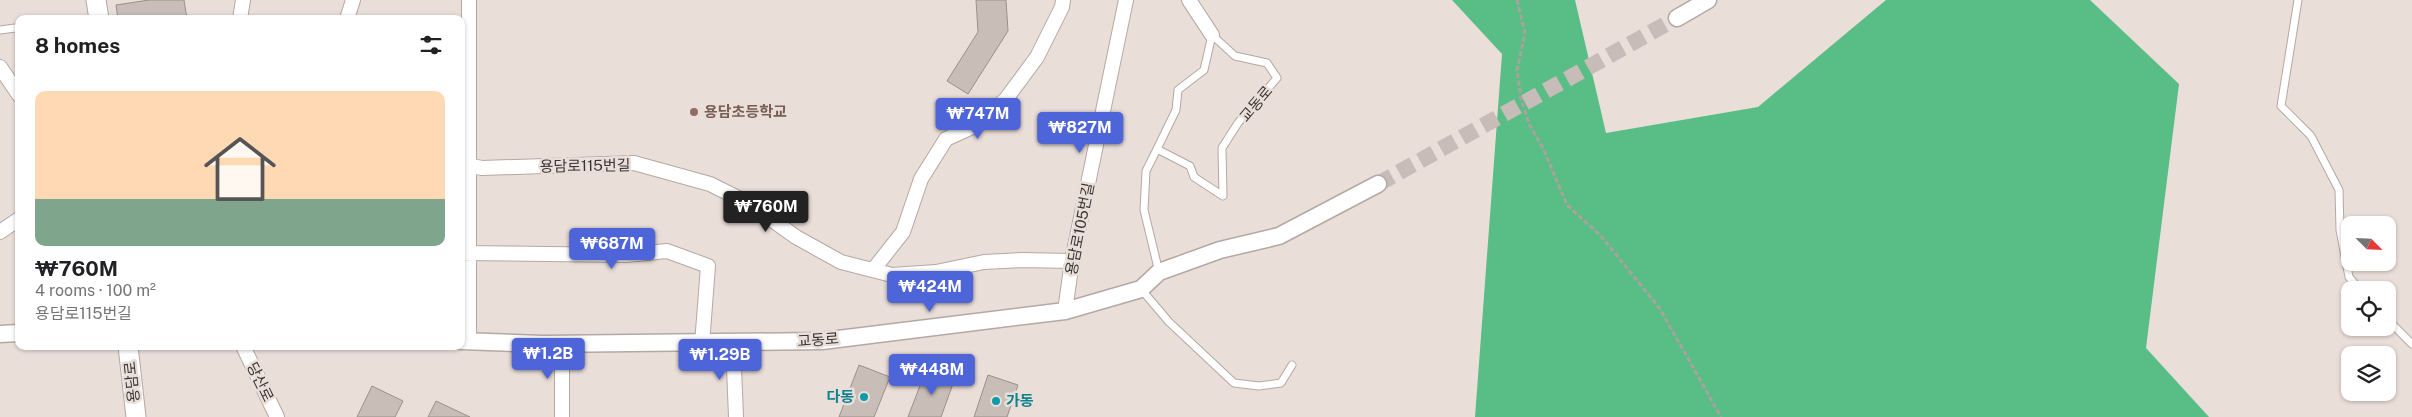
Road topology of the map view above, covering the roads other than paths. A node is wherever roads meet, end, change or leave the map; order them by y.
1 (96, 0) edge
2 (243, 0) edge
3 (353, 0) edge
4 (469, 0) edge
5 (1062, 0) edge
6 (1126, 0) edge
7 (1189, 0) edge
8 (1708, 0) edge
9 (2298, 0) edge
10 (98, 15) edge
11 (241, 15) edge
12 (348, 15) edge
13 (1678, 18) tunnel mouth
14 (15, 28) edge
15 (0, 30) edge
16 (1212, 35) junction
17 (0, 67) edge
18 (15, 89) edge
19 (1157, 149) junction
20 (465, 165) edge
21 (1378, 184) tunnel mouth
22 (15, 220) edge
23 (2, 225) edge
24 (465, 253) edge
25 (1072, 261) junction
26 (873, 270) junction
27 (1158, 272) junction
28 (2352, 281) edge
29 (1140, 289) junction
30 (1065, 311) junction
31 (2396, 328) edge
32 (15, 333) edge
33 (0, 334) edge
34 (465, 341) edge
35 (733, 343) junction
36 (562, 344) junction
37 (702, 344) junction
38 (2412, 344) edge
39 (128, 350) edge
40 (245, 350) edge
41 (1292, 365) dead end
42 (134, 414) edge
43 (278, 417) edge
44 (562, 417) edge
45 (736, 417) edge

1 - 10 main road
2 - 11 street
3 - 12 street
4 - 20 street
5 - 26 street
6 - 25 street, 용담로105번길
7 - 16 street
8 - 13 street
9 - 28 lane
14 - 15 lane
16 - 19 lane
16 - 19 lane, 교동로
17 - 18 street
19 - 27 lane
20 - 24 street
20 - 26 street, 용담로115번길
21 - 27 street, 교동로
22 - 23 street
24 - 34 street
24 - 37 street
25 - 26 street, 용담로115번길
25 - 30 street, 용담로105번길
27 - 29 street, 교동로
29 - 30 street, 교동로
29 - 41 lane
30 - 35 street, 교동로
31 - 38 lane
32 - 33 street
34 - 36 street, 교동로
35 - 37 street, 교동로
35 - 45 street
36 - 37 street, 교동로
36 - 44 street
39 - 42 main road, 용담로
40 - 43 street, 당산로

